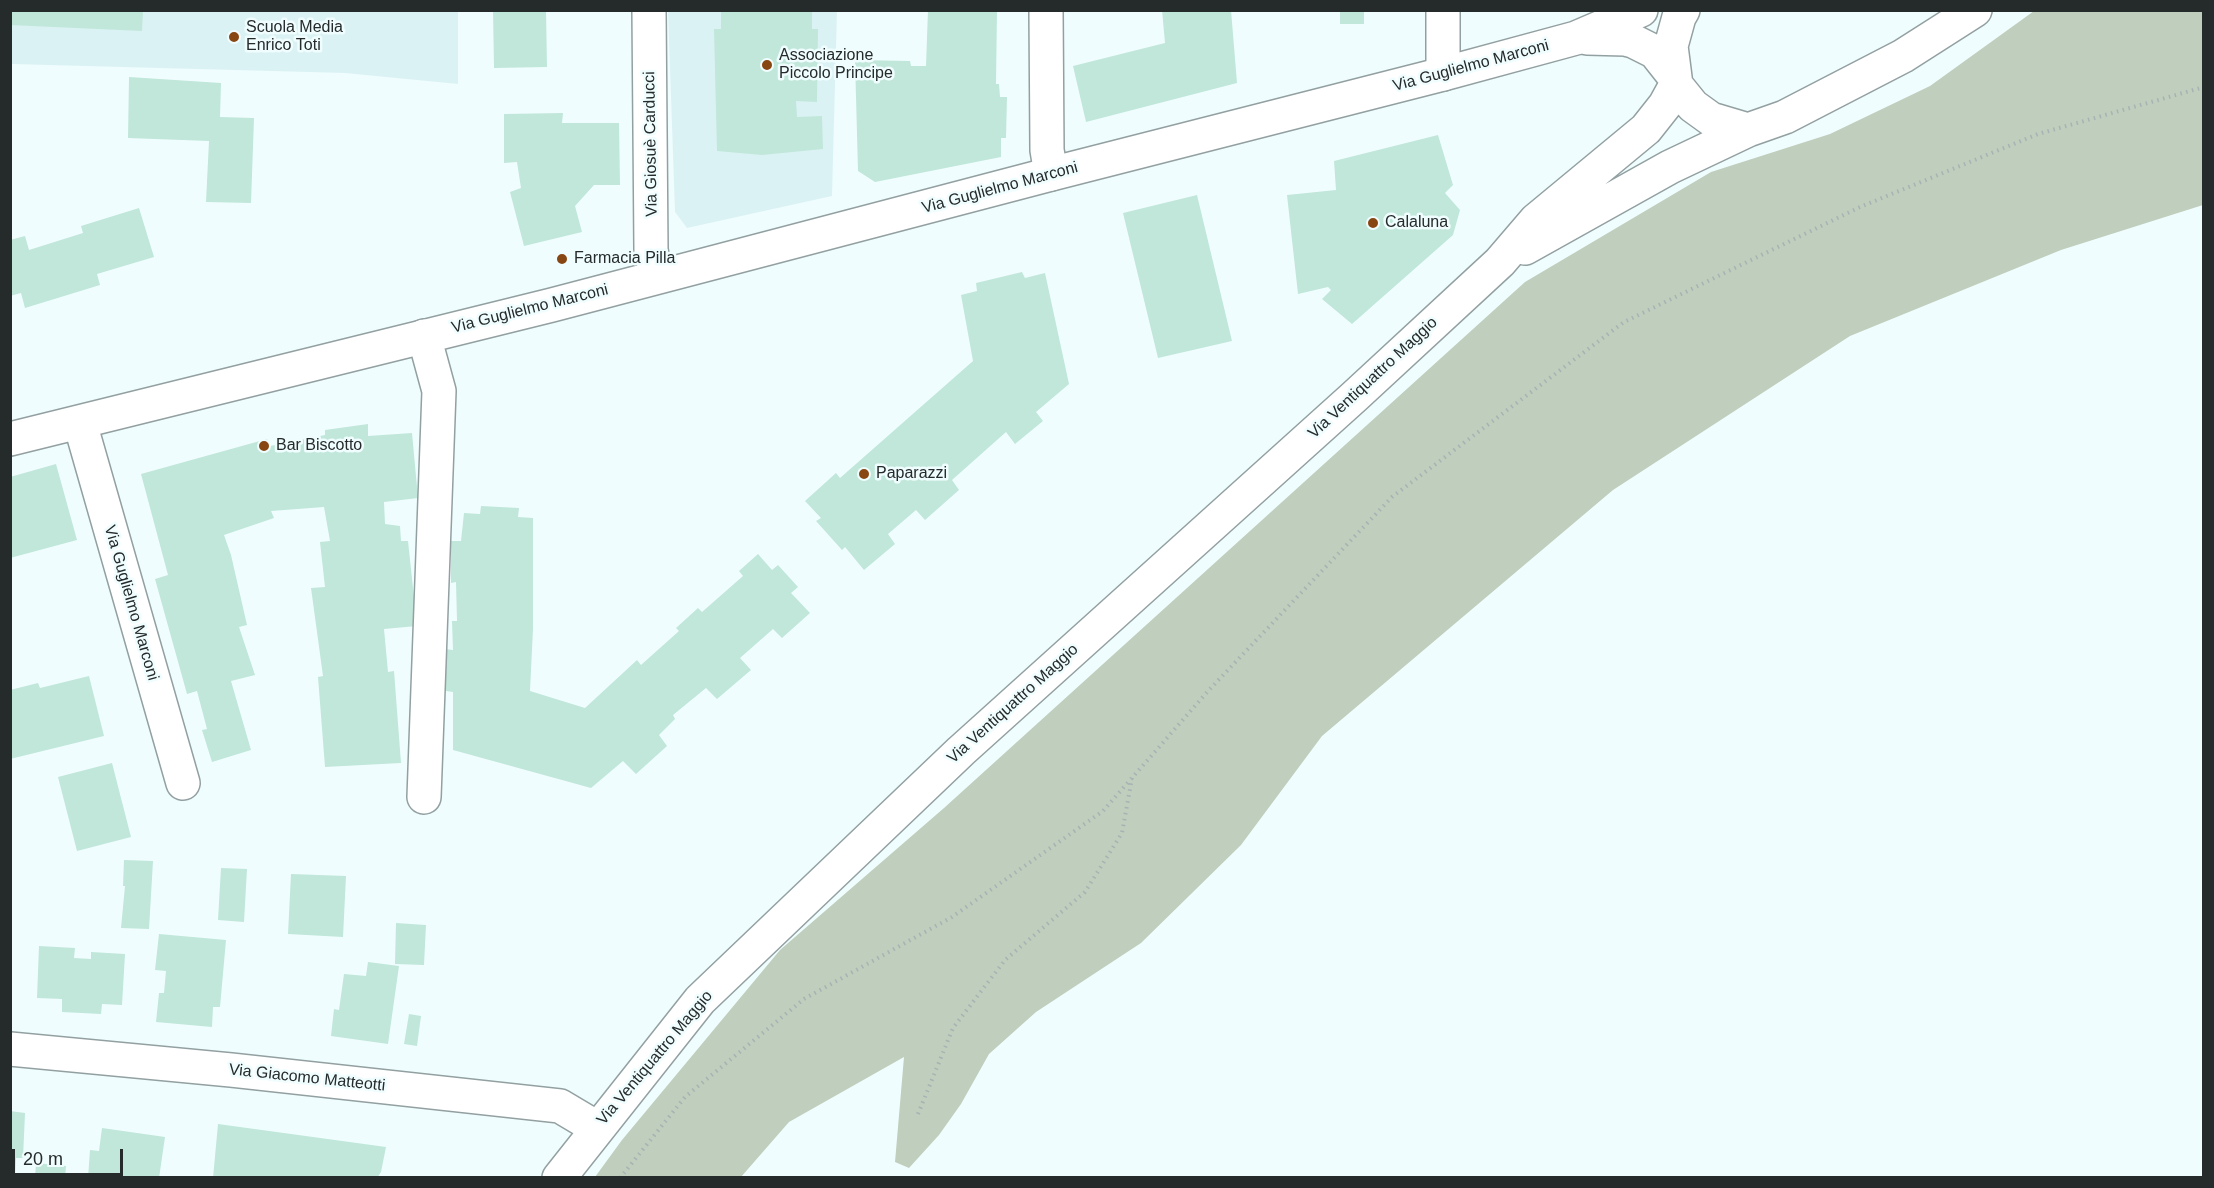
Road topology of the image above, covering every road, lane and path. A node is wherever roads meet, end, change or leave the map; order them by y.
1 (649, 10) edge
2 (1046, 10) edge
3 (1443, 10) edge
4 (1641, 10) edge
5 (1683, 10) edge
6 (1949, 10) edge
7 (1975, 10) edge
8 (1576, 38) junction
9 (1931, 39) junction
10 (1443, 74) junction
11 (1675, 80) junction
12 (2204, 87) edge
13 (1748, 130) junction
14 (1051, 174) junction
15 (1500, 262) junction
16 (656, 276) junction
17 (424, 336) junction
18 (80, 423) junction
19 (10, 439) edge
20 (1132, 777) junction
21 (183, 783) dead end
22 (424, 797) dead end
23 (10, 1049) edge
24 (918, 1114) dead end
25 (597, 1128) junction
26 (559, 1178) edge
27 (620, 1178) edge

1 - 16 street, Via Giosuè Carducci
2 - 14 street
3 - 10 street
4 - 8 street, Via Guglielmo Marconi
5 - 11 street
6 - 9 street
7 - 9 street
8 - 10 street, Via Guglielmo Marconi
8 - 11 street, Via Guglielmo Marconi
9 - 13 street, Via Ventiquattro Maggio
10 - 14 street, Via Guglielmo Marconi
11 - 13 street, Via Guglielmo Marconi
11 - 15 street, Via Ventiquattro Maggio
12 - 20 path
13 - 15 street, Via Ventiquattro Maggio
14 - 16 street, Via Guglielmo Marconi
15 - 25 street, Via Ventiquattro Maggio
16 - 17 street, Via Guglielmo Marconi
17 - 18 street, Via Guglielmo Marconi
17 - 22 street
18 - 19 street, Via Guglielmo Marconi
18 - 21 street, Via Guglielmo Marconi
20 - 24 path
20 - 27 path
23 - 25 street, Via Giacomo Matteotti
25 - 26 street, Via Ventiquattro Maggio

